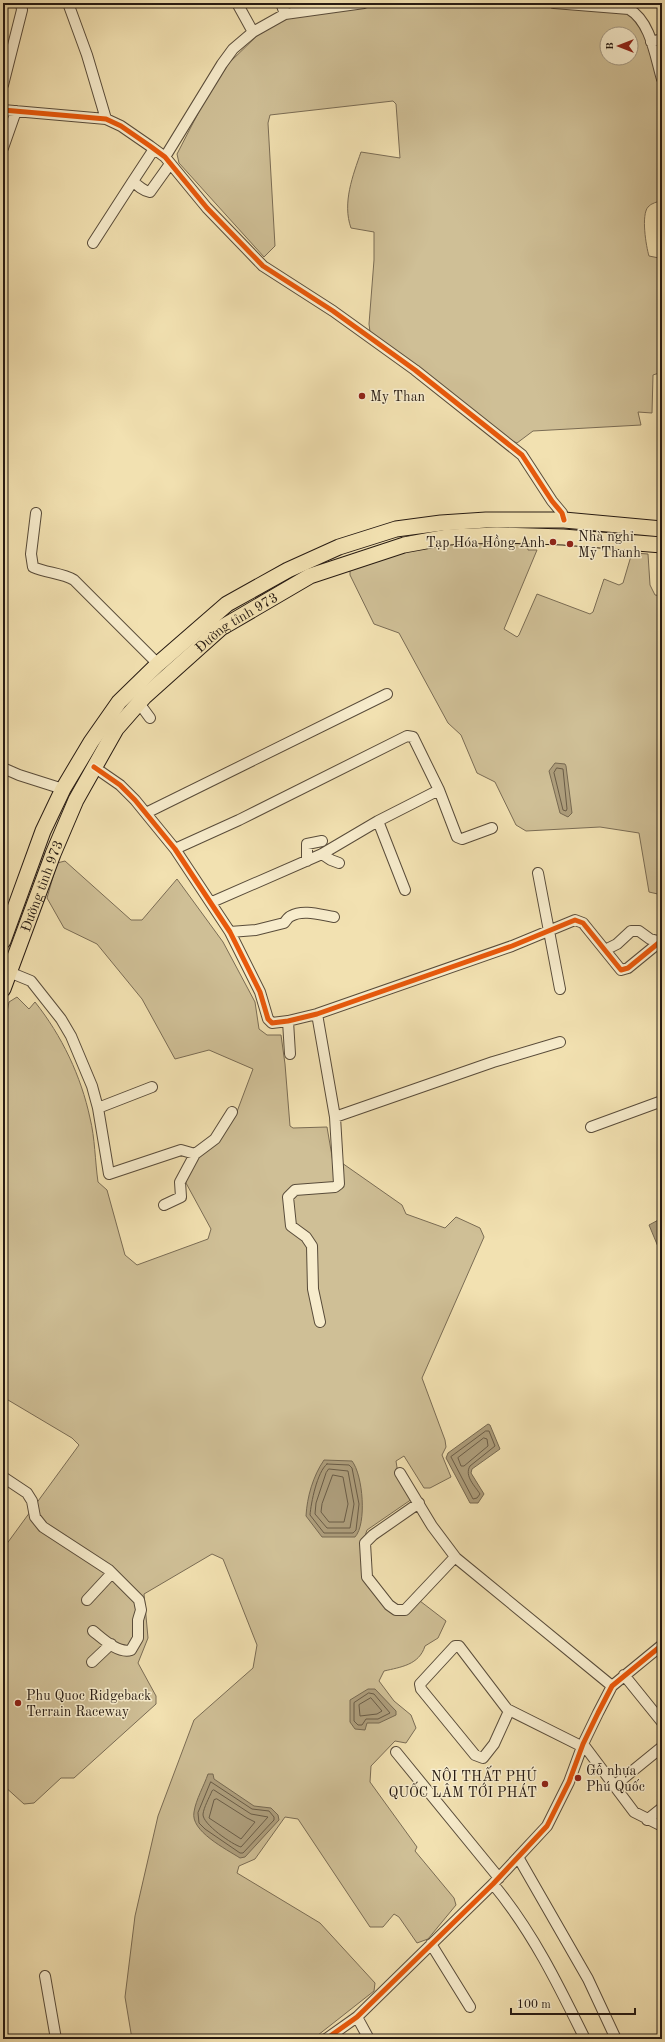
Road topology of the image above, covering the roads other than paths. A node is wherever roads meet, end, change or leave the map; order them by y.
1 (21, 3) edge
2 (68, 3) edge
3 (237, 3) edge
4 (281, 3) edge
5 (364, 3) edge
6 (554, 3) edge
7 (636, 8) edge
8 (285, 14) junction
9 (253, 32) junction
10 (662, 39) edge
11 (650, 42) junction
12 (662, 79) edge
13 (3, 85) edge
14 (3, 110) edge
15 (16, 112) junction
16 (106, 118) junction
17 (3, 148) edge
18 (154, 149) junction
19 (168, 161) junction
20 (133, 181) junction
21 (93, 243) dead end
22 (36, 512) dead end
23 (564, 520) junction
24 (662, 529) edge
25 (563, 537) junction
26 (662, 545) edge
27 (158, 664) junction
28 (388, 694) dead end
29 (139, 703) junction
30 (150, 718) dead end
31 (94, 767) junction
32 (3, 768) edge
33 (63, 789) junction
34 (439, 790) junction
35 (146, 813) junction
36 (378, 821) junction
37 (492, 828) dead end
38 (322, 841) dead end
39 (175, 849) junction
40 (322, 854) junction
41 (307, 861) junction
42 (339, 863) dead end
43 (538, 873) dead end
44 (405, 890) dead end
45 (212, 902) junction
46 (334, 917) dead end
47 (549, 931) junction
48 (230, 932) junction
49 (3, 941) edge
50 (662, 941) edge
51 (605, 950) junction
52 (6, 971) edge
53 (3, 989) edge
54 (560, 989) dead end
55 (317, 1014) junction
56 (288, 1021) junction
57 (560, 1042) dead end
58 (290, 1054) dead end
59 (152, 1087) dead end
60 (662, 1101) edge
61 (98, 1108) junction
62 (232, 1112) dead end
63 (335, 1117) junction
64 (591, 1128) dead end
65 (195, 1154) junction
66 (164, 1205) dead end
67 (320, 1322) dead end
68 (400, 1473) dead end
69 (3, 1477) edge
70 (419, 1503) junction
71 (454, 1557) junction
72 (112, 1573) junction
73 (87, 1600) dead end
74 (93, 1631) dead end
75 (111, 1644) junction
76 (662, 1645) edge
77 (92, 1662) dead end
78 (624, 1675) junction
79 (612, 1686) junction
80 (509, 1711) junction
81 (662, 1722) edge
82 (583, 1745) junction
83 (662, 1747) edge
84 (396, 1752) dead end
85 (614, 1786) junction
86 (662, 1808) edge
87 (647, 1820) junction
88 (662, 1826) edge
89 (518, 1857) junction
90 (496, 1881) junction
91 (432, 1944) junction
92 (46, 1976) dead end
93 (470, 2006) dead end
94 (357, 2017) junction
95 (56, 2039) edge
96 (326, 2039) edge
97 (369, 2039) edge
98 (585, 2039) edge
99 (616, 2039) edge

1 - 13 street
2 - 16 street
3 - 9 street
4 - 8 street
5 - 8 street
6 - 7 street
7 - 11 street
8 - 9 street
9 - 19 street
10 - 11 street
11 - 12 street
14 - 15 street
15 - 16 street
15 - 17 street
16 - 18 street
18 - 19 street
18 - 20 street
19 - 20 street
19 - 23 street
20 - 21 street
22 - 27 street
23 - 24 main road, Đường tỉnh 973
23 - 25 main road
23 - 27 main road, Đường tỉnh 973
25 - 26 main road, Đường tỉnh 973
25 - 29 main road, Đường tỉnh 973
27 - 33 main road, Đường tỉnh 973
28 - 35 street
29 - 30 street
29 - 31 main road, Đường tỉnh 973
31 - 35 street
31 - 52 main road, Đường tỉnh 973
32 - 33 street
33 - 49 main road, Đường tỉnh 973
34 - 36 street
34 - 37 street
34 - 39 street
35 - 39 street
36 - 40 street
36 - 44 street
38 - 41 street
39 - 45 street
40 - 41 street
40 - 42 street
41 - 45 street
43 - 47 street
45 - 48 street
46 - 48 street
47 - 51 street
47 - 54 street
47 - 55 street
48 - 56 street
50 - 51 street
50 - 51 street
52 - 53 main road, Đường tỉnh 973
52 - 61 street
55 - 56 street
55 - 63 street
56 - 58 street
57 - 63 street
59 - 61 street
60 - 64 street
61 - 65 street
62 - 65 street
63 - 67 street
65 - 66 street
68 - 70 street
69 - 72 street
70 - 71 street
70 - 71 street
71 - 79 street
72 - 73 street
72 - 75 street
74 - 75 street
75 - 77 street
76 - 78 street
78 - 79 street
78 - 81 street
79 - 82 street
80 - 80 street
80 - 82 street
82 - 85 street
82 - 89 street
83 - 85 street
84 - 90 street
85 - 87 street
86 - 87 street
87 - 88 street
89 - 90 street
89 - 99 street
90 - 91 street
90 - 98 street
91 - 93 street
91 - 94 street
92 - 95 street
94 - 96 street
94 - 97 street

